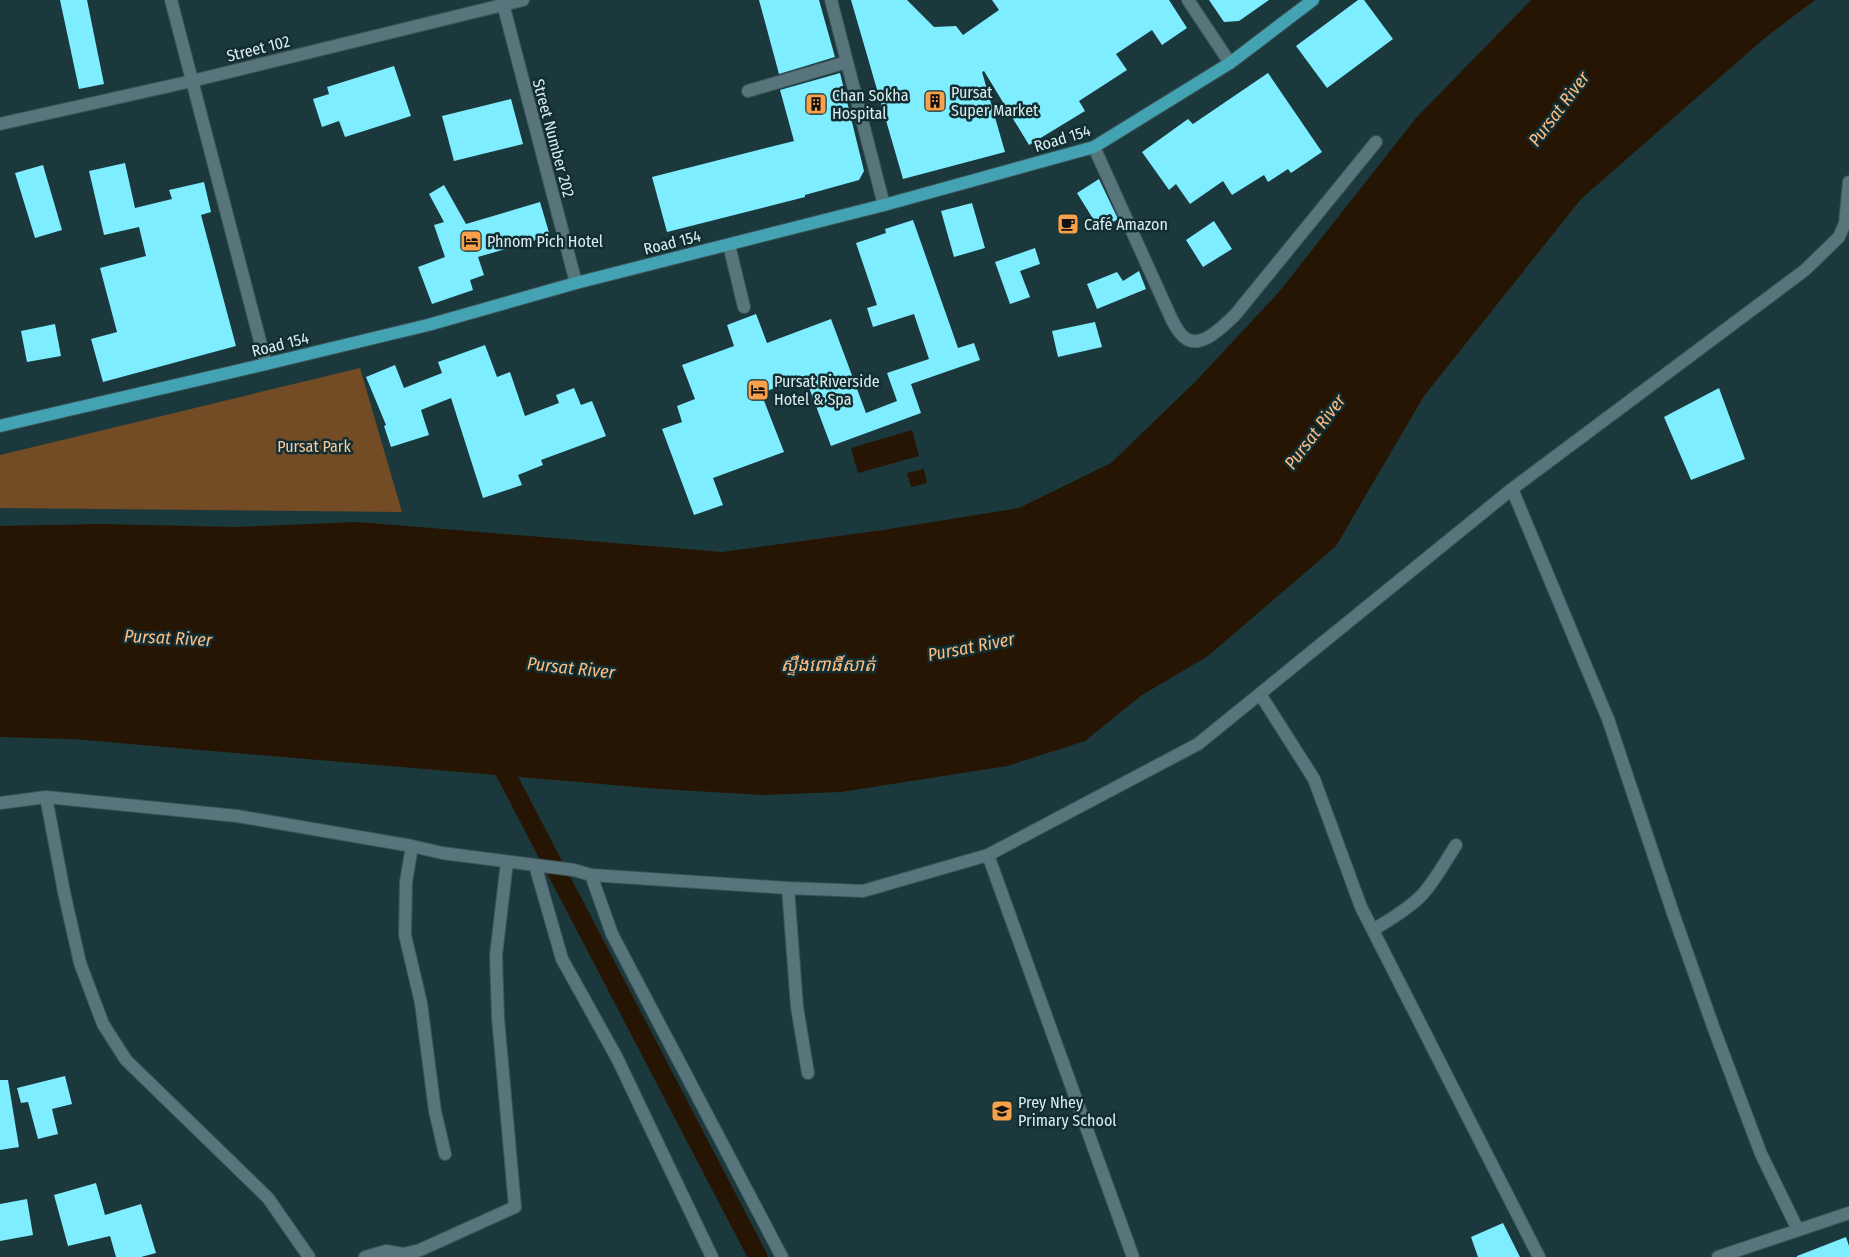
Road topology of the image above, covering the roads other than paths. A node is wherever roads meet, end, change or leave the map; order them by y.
1 (171, 0) edge
2 (523, 0) edge
3 (831, 0) edge
4 (1188, 0) edge
5 (1313, 0) edge
6 (502, 3) edge
7 (847, 62) junction
8 (1230, 62) junction
9 (192, 81) junction
10 (748, 91) dead end
11 (0, 124) edge
12 (1376, 142) dead end
13 (1094, 147) junction
14 (1849, 182) edge
15 (884, 205) junction
16 (1844, 238) edge
17 (729, 245) junction
18 (576, 283) junction
19 (744, 307) dead end
20 (266, 364) junction
21 (0, 426) edge
22 (1512, 489) junction
23 (1260, 694) junction
24 (46, 797) junction
25 (0, 803) edge
26 (1456, 845) dead end
27 (412, 846) junction
28 (988, 855) junction
29 (507, 862) junction
30 (541, 866) junction
31 (591, 875) junction
32 (788, 888) junction
33 (1373, 930) junction
34 (808, 1073) dead end
35 (445, 1154) dead end
36 (1849, 1213) edge
37 (1798, 1230) junction
38 (309, 1257) edge
39 (365, 1257) edge
40 (712, 1257) edge
41 (782, 1257) edge
42 (1134, 1257) edge
43 (1539, 1257) edge
44 (1718, 1257) edge

1 - 9 street
2 - 6 street, Street 102
3 - 7 street
4 - 8 street
5 - 8 main road, Road 154
6 - 9 street, Street 102
6 - 18 street, Street Number 202
7 - 10 street
7 - 15 street
8 - 13 main road, Road 154
9 - 11 street, Street 102
9 - 20 street
12 - 13 street
13 - 15 main road, Road 154
14 - 16 street
15 - 17 main road, Road 154
16 - 22 street
17 - 18 main road, Road 154
17 - 19 street
18 - 20 main road, Road 154
20 - 21 main road, Road 154
22 - 23 street
22 - 37 street
23 - 28 street
23 - 33 street
24 - 25 street
24 - 27 street
24 - 38 street
26 - 33 street
27 - 29 street
27 - 35 street
28 - 32 street
28 - 42 street
29 - 30 street
29 - 39 street
30 - 31 street
30 - 40 street
31 - 32 street
31 - 41 street
32 - 34 street
33 - 43 street
36 - 37 street
37 - 44 street

